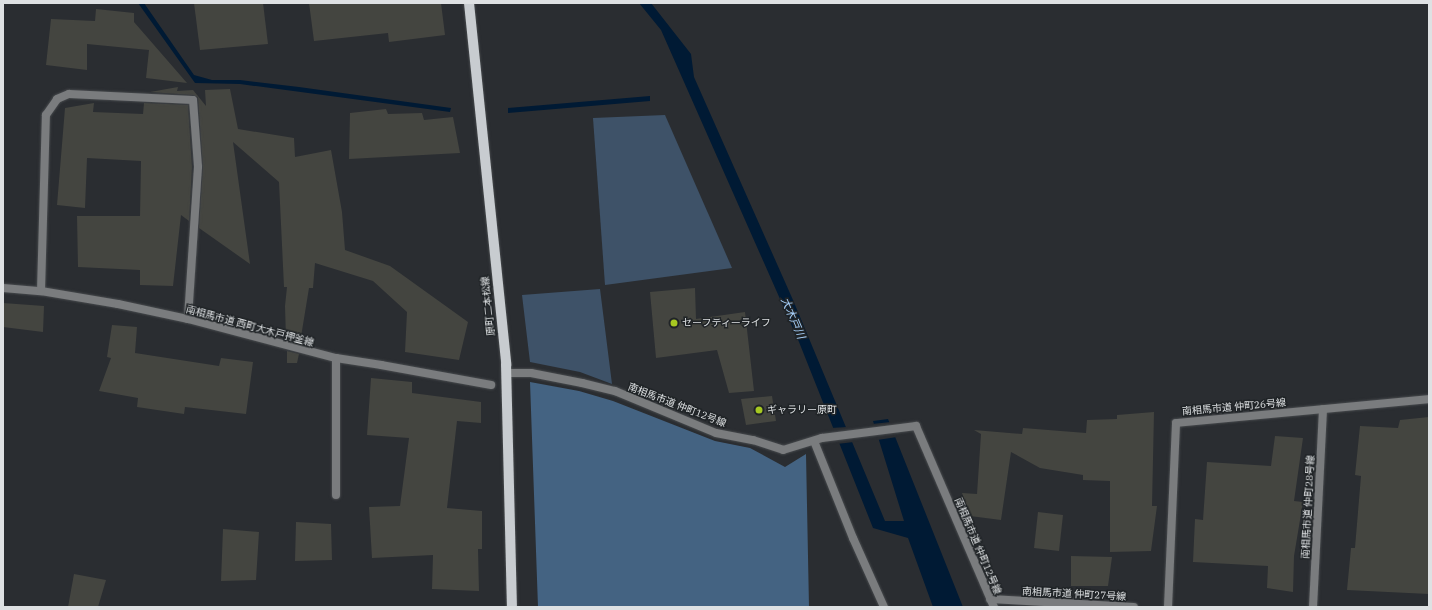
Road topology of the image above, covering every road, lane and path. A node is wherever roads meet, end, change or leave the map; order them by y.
1 (469, 3) edge
2 (3, 288) edge
3 (41, 291) junction
4 (188, 319) junction
5 (336, 358) junction
6 (506, 373) junction
7 (491, 385) dead end
8 (1429, 399) edge
9 (1323, 409) junction
10 (814, 441) junction
11 (336, 495) dead end
12 (990, 599) junction
13 (512, 607) edge
14 (884, 607) edge
15 (994, 607) edge
16 (1134, 607) edge
17 (1168, 607) edge
18 (1313, 607) edge

1 - 6 main road, 原町二本松線
2 - 3 street, 南相馬市道 西町大木戸押釜線
3 - 4 street, 南相馬市道 西町大木戸押釜線
3 - 4 street
4 - 5 street, 南相馬市道 西町大木戸押釜線
5 - 7 street, 南相馬市道 西町大木戸押釜線
5 - 11 street
6 - 10 street, 南相馬市道 仲町12号線
6 - 13 main road, 原町二本松線
8 - 9 street, 南相馬市道 仲町26号線
9 - 17 street, 南相馬市道 仲町26号線
9 - 18 street, 南相馬市道 仲町28号線
10 - 12 street, 南相馬市道 仲町12号線
10 - 14 street
12 - 15 street, 南相馬市道 仲町12号線
12 - 16 street, 南相馬市道 仲町27号線

